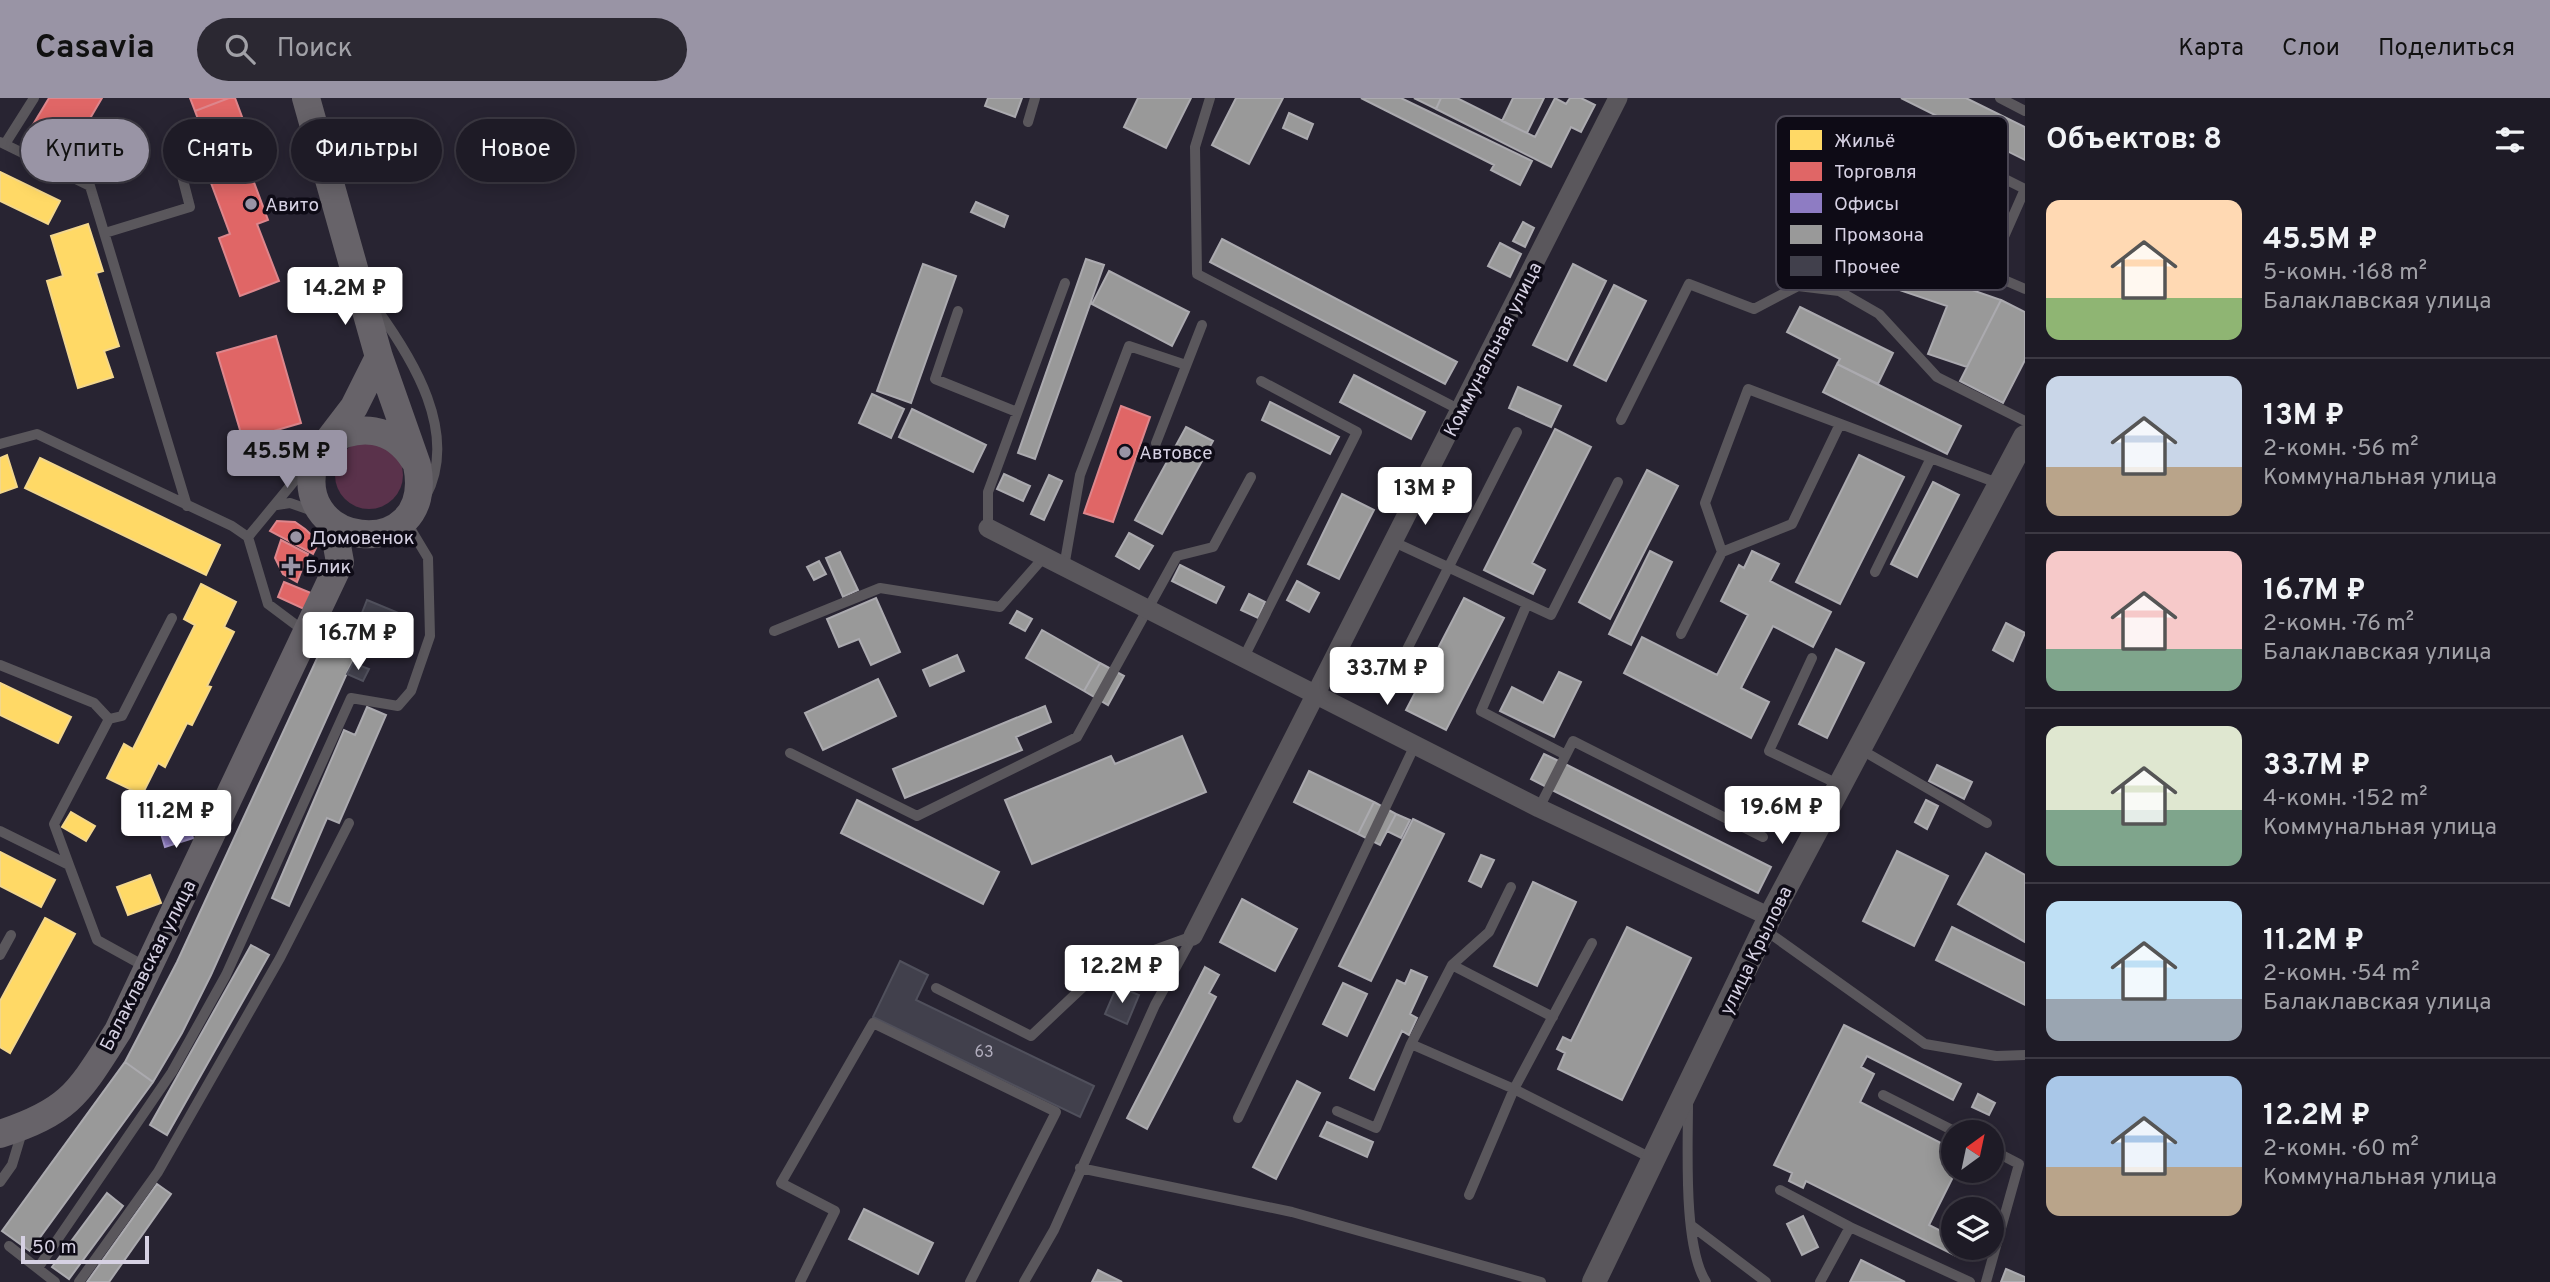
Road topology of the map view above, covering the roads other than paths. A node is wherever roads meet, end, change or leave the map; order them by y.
1 (34, 98) edge
2 (306, 98) edge
3 (1035, 98) edge
4 (1210, 98) edge
5 (2000, 98) edge
6 (1612, 100) edge
7 (2025, 111) edge
8 (1028, 122) dead end
9 (2, 143) edge
10 (2008, 180) edge
11 (184, 182) edge
12 (2025, 189) edge
13 (2025, 189) edge
14 (2008, 228) edge
15 (104, 233) junction
16 (2008, 282) edge
17 (359, 284) junction
18 (1065, 284) dead end
19 (2025, 289) edge
20 (1790, 290) edge
21 (1831, 290) edge
22 (958, 310) dead end
23 (1202, 325) dead end
24 (379, 357) junction
25 (1186, 365) junction
26 (1261, 381) dead end
27 (1461, 411) junction
28 (1017, 412) junction
29 (1621, 420) dead end
30 (2025, 421) edge
31 (1840, 424) junction
32 (1517, 432) dead end
33 (2025, 438) edge
34 (1156, 443) dead end
35 (0, 444) edge
36 (322, 447) junction
37 (1931, 458) junction
38 (417, 465) junction
39 (1251, 477) dead end
40 (1618, 482) dead end
41 (2000, 484) junction
42 (276, 505) junction
43 (187, 506) junction
44 (409, 514) junction
45 (330, 521) junction
46 (988, 528) joint
47 (365, 536) junction
48 (247, 537) junction
49 (1394, 542) junction
50 (1722, 552) junction
51 (1044, 557) junction
52 (340, 562) junction
53 (1064, 568) junction
54 (1448, 568) junction
55 (1875, 572) dead end
56 (1527, 604) junction
57 (1149, 611) junction
58 (172, 618) dead end
59 (305, 631) junction
60 (774, 631) dead end
61 (1681, 634) dead end
62 (1244, 657) junction
63 (1812, 658) dead end
64 (0, 665) edge
65 (1391, 681) dead end
66 (1318, 694) junction
67 (109, 719) junction
68 (1416, 744) junction
69 (1859, 749) junction
70 (790, 753) dead end
71 (1566, 755) junction
72 (1840, 785) junction
73 (1539, 808) junction
74 (1987, 823) dead end
75 (349, 824) dead end
76 (0, 831) edge
77 (1763, 837) dead end
78 (69, 865) junction
79 (1511, 887) dead end
80 (1767, 923) junction
81 (11, 934) dead end
82 (1193, 936) junction
83 (1592, 943) dead end
84 (0, 954) edge
85 (1452, 965) junction
86 (149, 968) junction
87 (936, 988) dead end
88 (1553, 1017) junction
89 (1411, 1044) junction
90 (2025, 1055) edge
91 (1689, 1086) junction
92 (1514, 1089) junction
93 (1883, 1095) dead end
94 (1337, 1111) dead end
95 (1238, 1118) dead end
96 (1941, 1124) edge
97 (12, 1130) edge
98 (2004, 1156) edge
99 (1653, 1159) junction
100 (1080, 1168) junction
101 (0, 1182) edge
102 (1780, 1189) dead end
103 (1469, 1195) dead end
104 (1692, 1226) junction
105 (1850, 1227) junction
106 (9, 1246) dead end
107 (38, 1268) junction
108 (55, 1282) edge
109 (79, 1282) edge
110 (800, 1282) edge
111 (970, 1282) edge
112 (1024, 1282) edge
113 (1541, 1282) edge
114 (1594, 1282) edge
115 (1706, 1282) edge
116 (1766, 1282) edge
117 (1820, 1282) edge
118 (1970, 1282) edge
119 (1986, 1282) edge

1 - 9 lane
2 - 17 main road
3 - 8 lane
4 - 27 lane
5 - 7 lane
6 - 27 street, Коммунальная улица
9 - 15 lane
10 - 13 lane
11 - 15 lane
12 - 14 lane
15 - 43 lane
16 - 19 lane
17 - 24 main road
17 - 44 lane
18 - 28 lane
20 - 29 lane
21 - 30 lane
22 - 28 lane
23 - 25 lane
24 - 36 main road
24 - 38 main road
25 - 34 lane
25 - 53 lane
26 - 62 lane
27 - 49 street, Коммунальная улица
28 - 46 lane
31 - 37 lane
31 - 50 lane
31 - 50 lane
32 - 54 lane
33 - 41 street, улица Крылова
35 - 43 lane
36 - 38 main road
36 - 42 lane
36 - 45 main road
37 - 41 lane
37 - 55 lane
38 - 44 main road
39 - 57 lane
40 - 56 lane
41 - 69 street, улица Крылова
42 - 45 lane
42 - 48 lane
43 - 48 lane
44 - 47 main road
44 - 107 lane
45 - 47 main road
45 - 52 main road
46 - 51 street
47 - 52 main road, Балаклавская улица
48 - 59 lane
49 - 54 lane
49 - 66 street, Коммунальная улица
50 - 61 lane
51 - 53 street
51 - 60 lane
52 - 59 main road, Балаклавская улица
53 - 57 street
54 - 56 lane
54 - 65 lane
56 - 71 lane
57 - 62 street
57 - 70 lane
58 - 67 lane
59 - 86 main road, Балаклавская улица
62 - 66 street
63 - 72 lane
64 - 67 lane
66 - 68 street
66 - 82 street, Коммунальная улица
67 - 78 lane
68 - 73 street
68 - 95 lane
69 - 72 street, улица Крылова
69 - 74 lane
71 - 73 lane
71 - 77 lane
72 - 80 street, улица Крылова
73 - 80 street
75 - 109 lane
76 - 78 lane
78 - 86 lane
79 - 85 lane
80 - 90 lane
80 - 91 street, улица Крылова
81 - 84 lane
82 - 87 lane
82 - 100 lane
83 - 88 lane
85 - 88 lane
85 - 89 lane
86 - 97 main road, Балаклавская улица
88 - 92 lane
89 - 92 lane
89 - 94 lane
91 - 99 street, улица Крылова
91 - 104 lane
92 - 99 lane
92 - 103 lane
93 - 96 lane
97 - 101 lane
98 - 119 lane
99 - 114 street, улица Крылова
100 - 112 lane
100 - 113 lane
102 - 105 lane
104 - 115 lane
104 - 116 lane
105 - 117 lane
105 - 118 lane
106 - 107 lane
107 - 108 lane
110 - 111 lane

